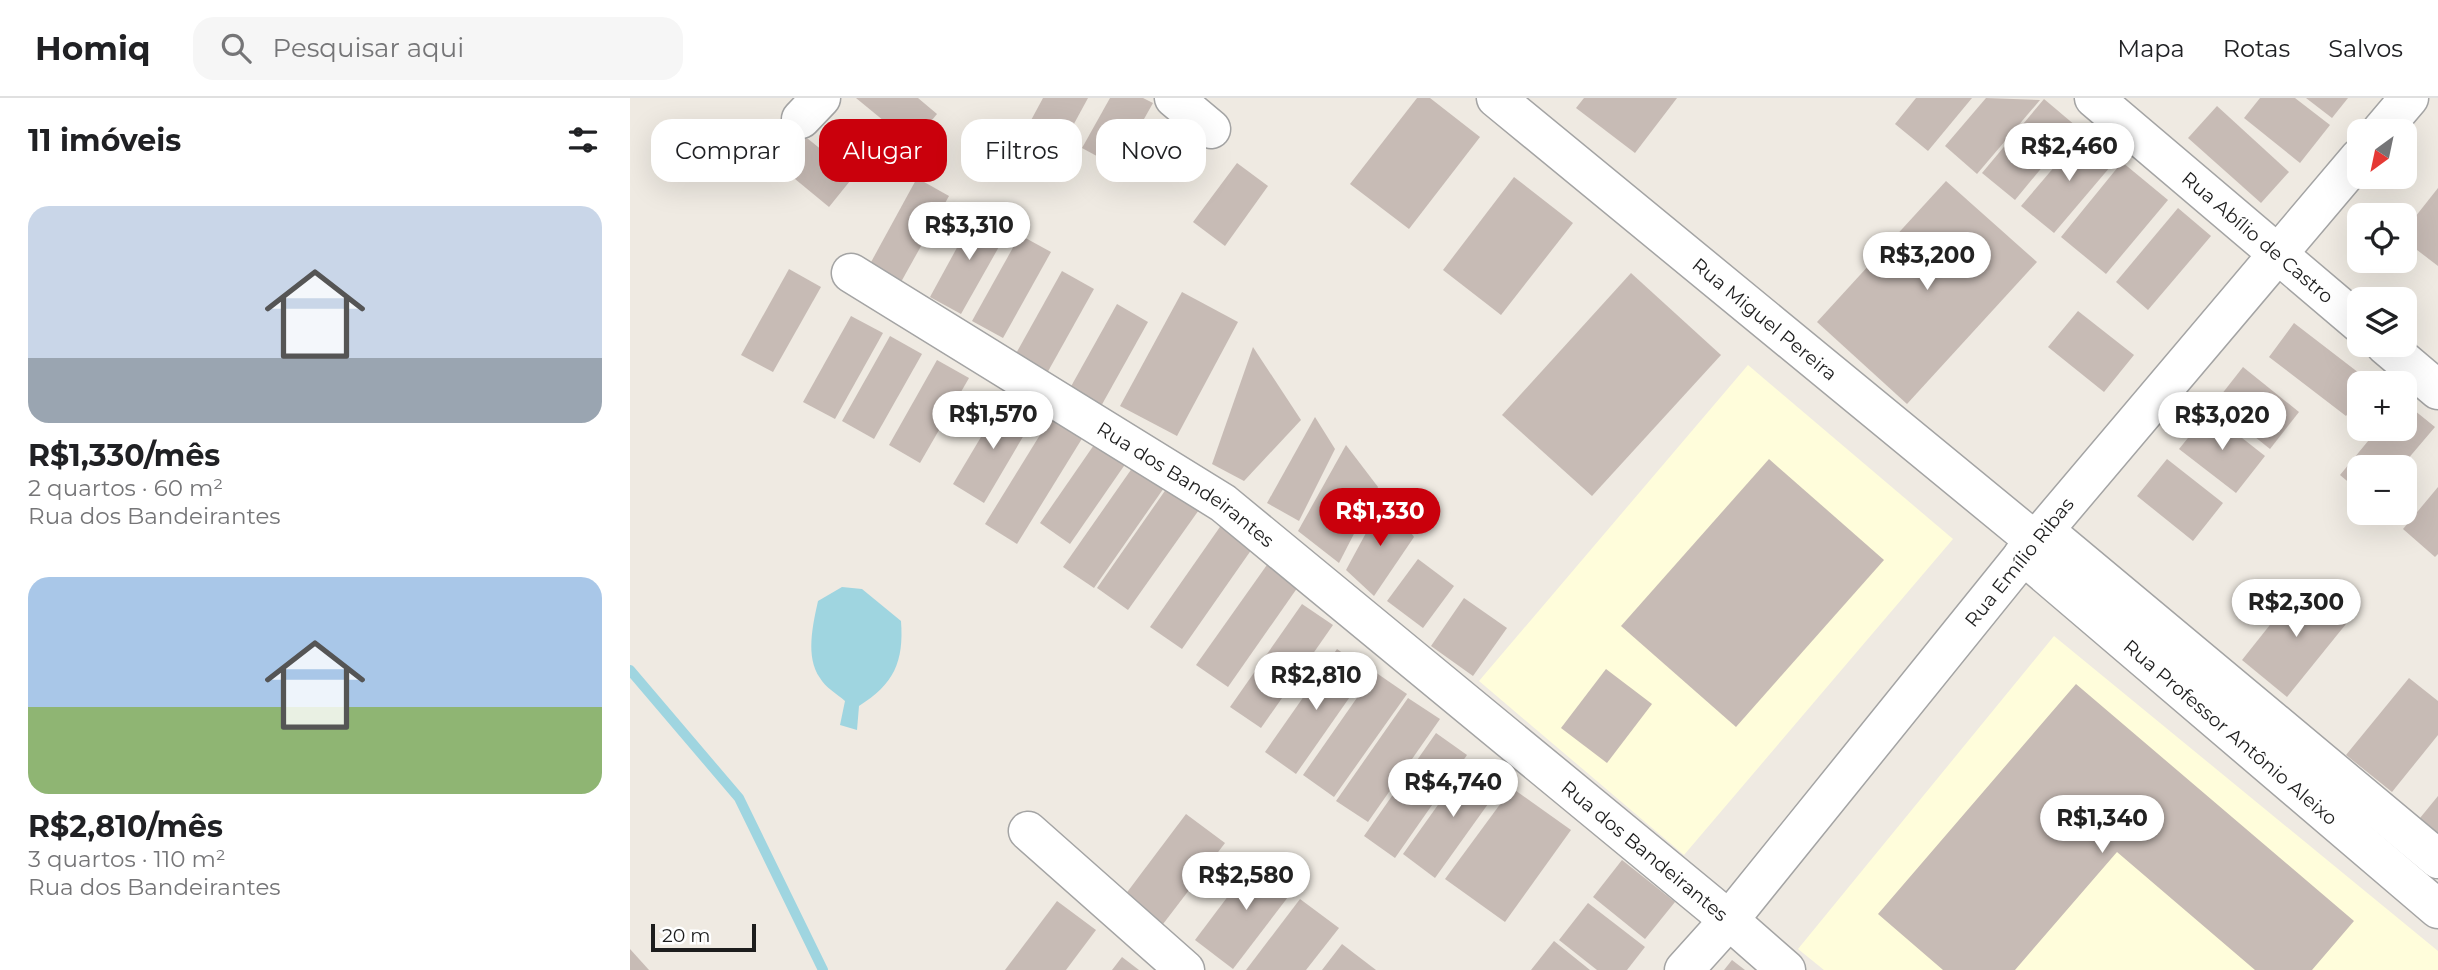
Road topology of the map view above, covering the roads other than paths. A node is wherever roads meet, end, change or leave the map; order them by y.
1 (1174, 98) edge
2 (1496, 98) edge
3 (2094, 98) edge
4 (2409, 98) edge
5 (2391, 119) edge
6 (1211, 129) dead end
7 (2347, 172) edge
8 (2278, 254) junction
9 (851, 273) dead end
10 (2347, 313) edge
11 (2399, 357) edge
12 (2438, 390) edge
13 (2034, 542) junction
14 (2348, 808) junction
15 (1028, 831) dead end
16 (2438, 859) edge
17 (2438, 909) edge
18 (1729, 920) junction
19 (1185, 970) edge
20 (1684, 970) edge
21 (1786, 970) edge

1 - 6 street
2 - 13 street, Rua Miguel Pereira
3 - 8 street, Rua Abílio de Castro
4 - 5 street
7 - 8 street, Rua Emílio Ribas
8 - 10 street, Rua Abílio de Castro
8 - 13 street, Rua Emílio Ribas
9 - 18 street, Rua dos Bandeirantes
11 - 12 street
13 - 14 street, Rua Professor Antônio Aleixo
13 - 18 street, Rua Emílio Ribas
14 - 16 street, Rua Professor Antônio Aleixo
14 - 17 street, Rua Professor Antônio Aleixo
15 - 19 street
18 - 20 street, Rua Emílio Ribas
18 - 21 street, Rua dos Bandeirantes

